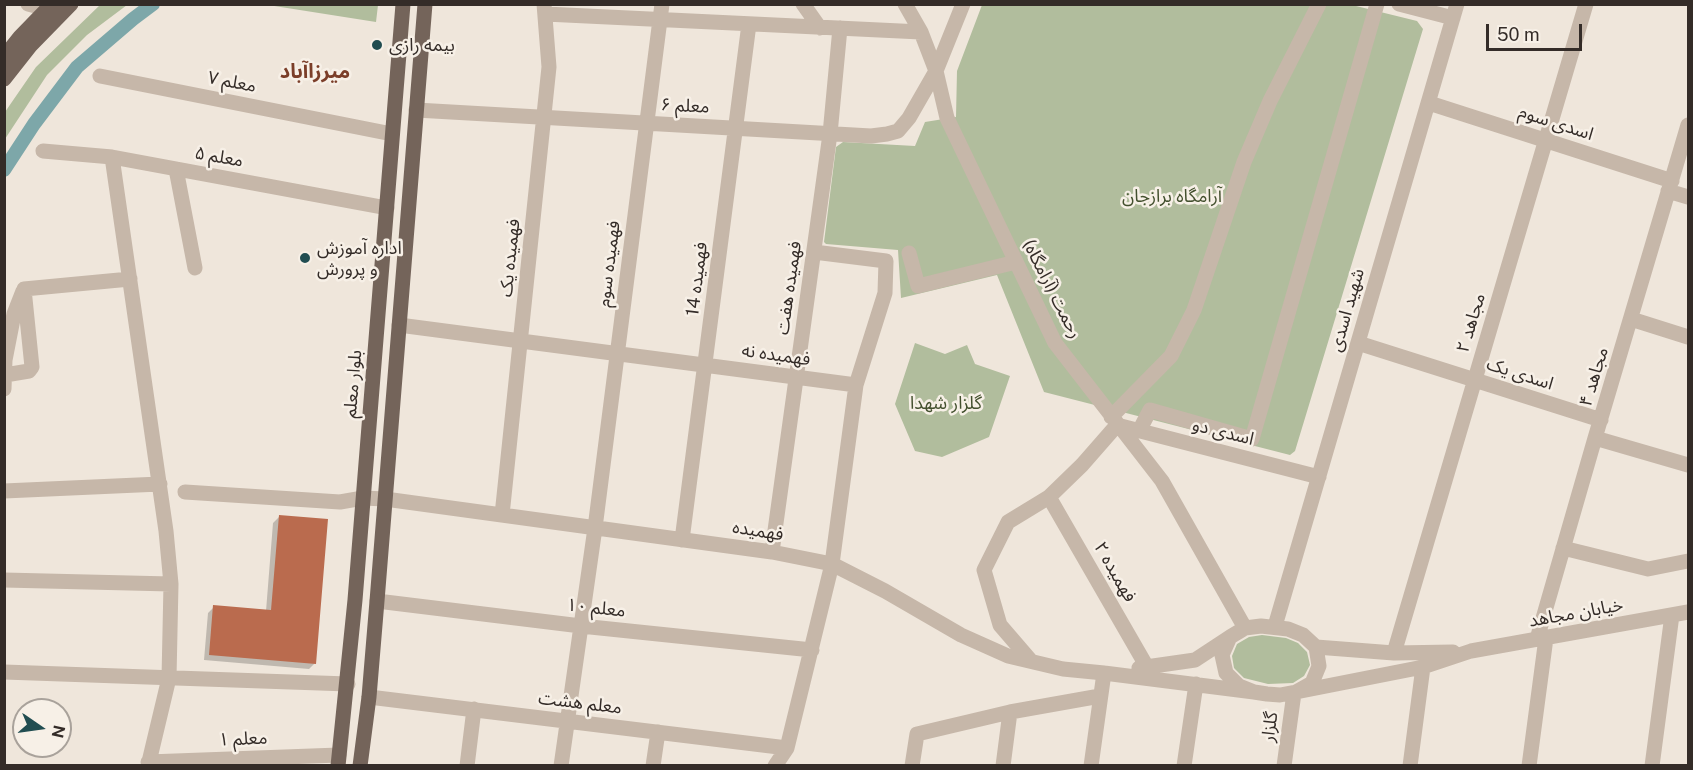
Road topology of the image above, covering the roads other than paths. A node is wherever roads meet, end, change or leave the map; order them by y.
1 (28, 4) edge
2 (71, 4) edge
3 (403, 4) edge
4 (425, 4) edge
5 (802, 4) edge
6 (905, 4) edge
7 (963, 4) edge
8 (1319, 4) edge
9 (1377, 4) edge
10 (1399, 4) edge
11 (1586, 4) edge
12 (50, 7) edge
13 (544, 9) edge
14 (1455, 11) edge
15 (661, 12) edge
16 (749, 24) junction
17 (820, 27) junction
18 (840, 28) junction
19 (921, 32) junction
20 (4, 57) edge
21 (936, 72) junction
22 (100, 76) dead end
23 (4, 79) edge
24 (1429, 103) junction
25 (416, 110) junction
26 (540, 117) junction
27 (647, 123) junction
28 (1689, 125) edge
29 (736, 128) junction
30 (392, 134) junction
31 (830, 134) junction
32 (1546, 141) junction
33 (43, 151) dead end
34 (112, 157) junction
35 (176, 169) junction
36 (1670, 186) junction
37 (1689, 197) edge
38 (387, 208) junction
39 (814, 252) junction
40 (909, 252) dead end
41 (1016, 262) junction
42 (195, 268) dead end
43 (130, 279) junction
44 (24, 289) junction
45 (1631, 319) junction
46 (399, 325) junction
47 (1689, 337) edge
48 (516, 340) junction
49 (1358, 343) junction
50 (617, 354) junction
51 (705, 365) junction
52 (5, 375) edge
53 (796, 377) junction
54 (1475, 380) junction
55 (856, 385) junction
56 (4, 389) edge
57 (1601, 420) junction
58 (1114, 421) junction
59 (1139, 431) junction
60 (1595, 438) junction
61 (1689, 465) edge
62 (1319, 477) junction
63 (160, 484) junction
64 (4, 491) edge
65 (185, 492) dead end
66 (1049, 497) junction
67 (363, 498) junction
68 (385, 499) junction
69 (502, 515) junction
70 (595, 528) junction
71 (682, 540) junction
72 (1563, 548) junction
73 (772, 552) junction
74 (1689, 561) edge
75 (832, 564) junction
76 (4, 580) edge
77 (171, 584) junction
78 (377, 601) junction
79 (1689, 612) edge
80 (1672, 615) junction
81 (581, 626) junction
82 (1275, 626) junction
83 (1245, 628) junction
84 (1230, 637) junction
85 (1541, 639) junction
86 (1316, 647) junction
87 (812, 651) junction
88 (1471, 651) junction
89 (1394, 652) junction
90 (1031, 662) junction
91 (1148, 667) junction
92 (1423, 667) junction
93 (4, 672) edge
94 (1104, 673) junction
95 (169, 678) junction
96 (348, 684) junction
97 (1196, 684) junction
98 (1254, 692) junction
99 (1295, 693) junction
100 (1100, 696) junction
101 (369, 697) junction
102 (474, 710) junction
103 (1010, 712) junction
104 (568, 721) junction
105 (658, 732) junction
106 (787, 748) junction
107 (339, 760) edge
108 (148, 764) edge
109 (360, 765) edge
110 (467, 765) edge
111 (561, 765) edge
112 (653, 765) edge
113 (775, 765) edge
114 (912, 765) edge
115 (1003, 765) edge
116 (1091, 765) edge
117 (1184, 765) edge
118 (1284, 765) edge
119 (1410, 765) edge
120 (1529, 765) edge
121 (1652, 765) edge

1 - 12 street
2 - 23 main road
3 - 30 main road, بلوار معلم
4 - 25 main road
5 - 17 street
6 - 19 street, رحمت (آرامگاه)
7 - 21 street
8 - 58 street
9 - 59 street
10 - 14 street
11 - 32 street, مجاهد ۲
12 - 20 main road
13 - 15 street
13 - 26 street, فهمیده یک
14 - 24 street, شهید اسدی
15 - 16 street
15 - 27 street, فهمیده سوم
16 - 17 street
16 - 29 street, فهمیده 14
17 - 18 street
18 - 19 street
18 - 31 street, فهمیده هفت
19 - 21 street, رحمت (آرامگاه)
21 - 31 street, معلم ۶
21 - 41 street, رحمت (آرامگاه)
22 - 30 street, معلم ۷
24 - 32 street, اسدی سوم
24 - 49 street, شهید اسدی
25 - 26 street, معلم ۶
25 - 46 main road
26 - 27 street, معلم ۶
26 - 48 street, فهمیده یک
27 - 29 street, معلم ۶
27 - 50 street, فهمیده سوم
28 - 36 street, مجاهد ۴
29 - 31 street, معلم ۶
29 - 51 street, فهمیده 14
30 - 38 main road, بلوار معلم
31 - 39 street, فهمیده هفت
32 - 36 street, اسدی سوم
32 - 54 street, مجاهد ۲
33 - 34 street, معلم ۵
34 - 35 street, معلم ۵
34 - 43 street
35 - 38 street, معلم ۵
35 - 42 street
36 - 37 street, اسدی سوم
36 - 45 street, مجاهد ۴
38 - 67 main road, بلوار معلم
39 - 53 street, فهمیده هفت
39 - 55 street
40 - 41 street
41 - 58 street, رحمت (آرامگاه)
43 - 44 street
43 - 63 street
44 - 52 street
44 - 52 street
45 - 47 street
45 - 57 street, مجاهد ۴
46 - 48 street, فهمیده نه
46 - 68 main road
48 - 50 street, فهمیده نه
48 - 69 street, فهمیده یک
49 - 54 street, اسدی یک
49 - 62 street, شهید اسدی
50 - 51 street, فهمیده نه
50 - 70 street, فهمیده سوم
51 - 53 street, فهمیده نه
51 - 71 street, فهمیده 14
52 - 56 street
53 - 55 street, فهمیده نه
53 - 73 street, فهمیده هفت
54 - 57 street, اسدی یک
54 - 89 street, مجاهد ۲
55 - 75 street
57 - 60 street, مجاهد ۴
58 - 59 street, اسدی دو
58 - 66 street
58 - 83 street, رحمت (آرامگاه)
59 - 62 street, اسدی دو
60 - 61 street
60 - 72 street, مجاهد ۴
62 - 82 street, شهید اسدی
63 - 64 street
63 - 77 street
65 - 67 street, فهمیده
66 - 90 street
66 - 91 street, فهمیده ۲
67 - 68 street, فهمیده
67 - 96 main road, بلوار معلم
68 - 69 street, فهمیده
68 - 78 main road
69 - 70 street, فهمیده
70 - 71 street, فهمیده
70 - 81 street, فهمیده سوم
71 - 73 street, فهمیده
72 - 74 street
72 - 85 street, مجاهد ۴
73 - 75 street, فهمیده
75 - 87 street
75 - 90 street, فهمیده
76 - 77 street
77 - 95 street
78 - 81 street, معلم ۱۰
78 - 101 main road
79 - 80 street, خیابان مجاهد
80 - 85 street, خیابان مجاهد
80 - 121 street
81 - 87 street, معلم ۱۰
81 - 104 street, فهمیده سوم
82 - 83 street
82 - 86 street
83 - 84 street
84 - 91 street
84 - 98 street
85 - 88 street, خیابان مجاهد
85 - 120 street, مجاهد ۴
86 - 89 street, خیابان مجاهد
86 - 99 street
87 - 106 street
88 - 89 street, خیابان مجاهد
88 - 92 street, خیابان مجاهد
90 - 94 street, فهمیده
91 - 94 street
92 - 99 street, خیابان مجاهد
92 - 119 street
93 - 95 street
94 - 97 street
94 - 100 street
95 - 96 street
95 - 108 street
96 - 107 main road, بلوار معلم
97 - 98 street
97 - 117 street
98 - 99 street
99 - 118 street, گلزار
100 - 103 street
100 - 116 street
101 - 102 street, معلم هشت
101 - 109 main road
102 - 104 street, معلم هشت
102 - 110 street
103 - 114 street
103 - 115 street
104 - 105 street, معلم هشت
104 - 111 street, فهمیده سوم
105 - 106 street, معلم هشت
105 - 112 street
106 - 113 street
107 - 108 street, معلم ۱

